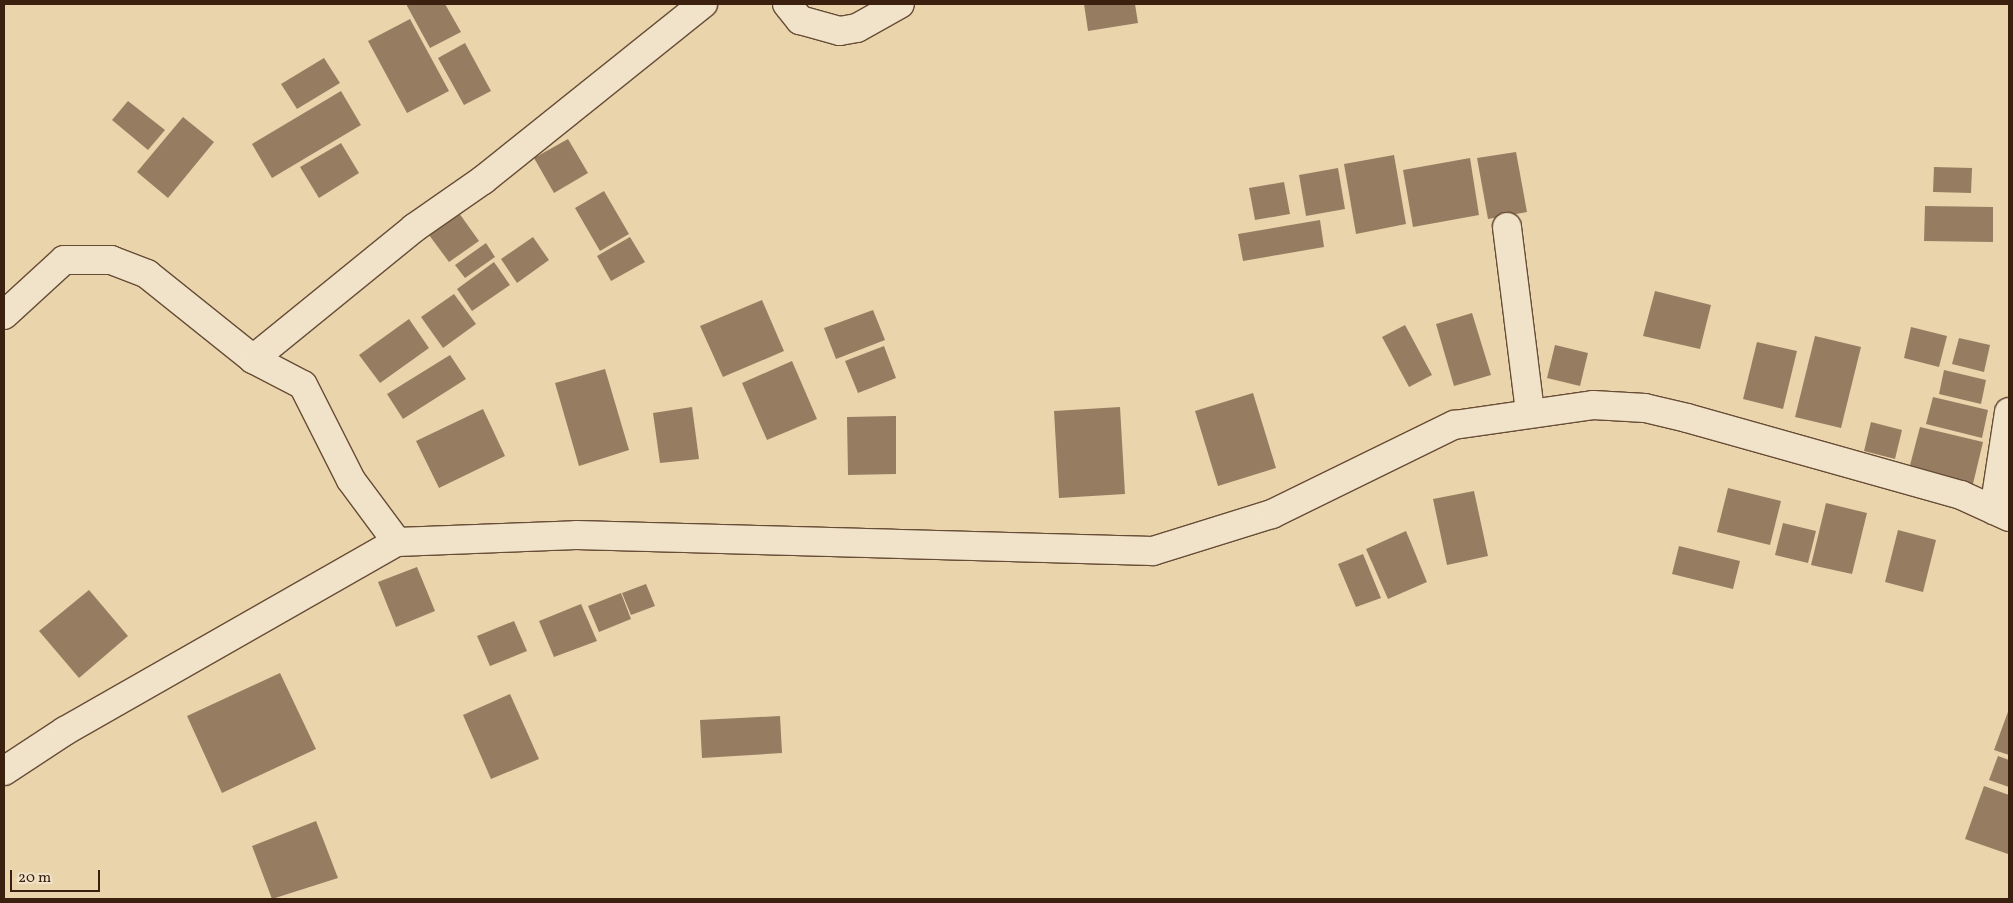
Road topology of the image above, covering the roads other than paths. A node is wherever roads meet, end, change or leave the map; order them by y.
1 (703, 4) edge
2 (787, 4) edge
3 (900, 4) edge
4 (1506, 227) dead end
5 (4, 315) edge
6 (253, 359) junction
7 (1530, 412) junction
8 (2009, 412) edge
9 (2002, 513) edge
10 (397, 542) junction
11 (4, 771) edge

1 - 6 street
2 - 3 street
4 - 7 street
5 - 6 street
6 - 10 street
7 - 9 street
7 - 10 street
8 - 9 street
10 - 11 street

